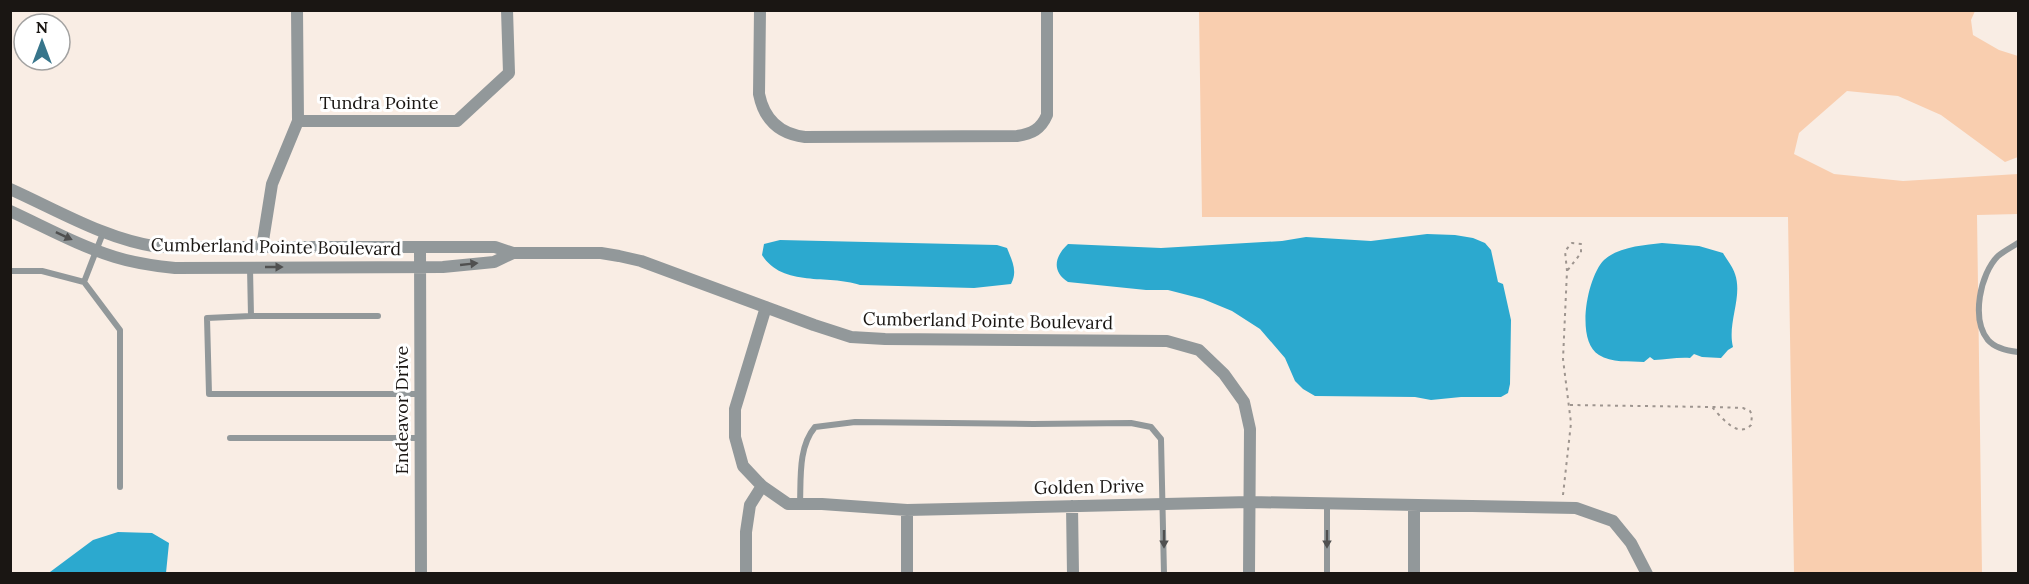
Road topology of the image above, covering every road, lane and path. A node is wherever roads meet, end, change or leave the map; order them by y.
1 (297, 10) edge
2 (507, 10) edge
3 (760, 10) edge
4 (1047, 10) edge
5 (298, 121) junction
6 (10, 189) edge
7 (10, 212) edge
8 (103, 232) junction
9 (2019, 243) edge
10 (262, 247) junction
11 (420, 247) junction
12 (95, 250) junction
13 (513, 253) junction
14 (250, 267) junction
15 (419, 267) junction
16 (10, 271) edge
17 (1567, 271) junction
18 (84, 282) junction
19 (766, 307) junction
20 (251, 316) junction
21 (378, 316) dead end
22 (2019, 352) edge
23 (420, 394) junction
24 (1570, 405) junction
25 (1712, 407) junction
26 (230, 438) dead end
27 (420, 438) junction
28 (762, 486) junction
29 (120, 487) dead end
30 (1250, 502) junction
31 (800, 504) junction
32 (1163, 504) junction
33 (1327, 504) junction
34 (1072, 506) junction
35 (1414, 506) junction
36 (1562, 507) junction
37 (907, 510) junction
38 (421, 573) edge
39 (746, 573) edge
40 (907, 573) edge
41 (1073, 573) edge
42 (1164, 573) edge
43 (1249, 573) edge
44 (1327, 573) edge
45 (1414, 573) edge
46 (1647, 573) edge

1 - 5 street
2 - 5 street, Tundra Pointe
3 - 4 street
5 - 10 street, Tundra Pointe
6 - 8 street, Cumberland Pointe Boulevard
7 -> 12 street, Cumberland Pointe Boulevard
8 - 10 street, Cumberland Pointe Boulevard
8 - 12 lane
9 - 22 lane
10 - 11 street, Cumberland Pointe Boulevard
11 - 13 street, Cumberland Pointe Boulevard
11 - 15 street, Endeavor Drive
12 - 14 street, Cumberland Pointe Boulevard
12 - 18 lane
15 -> 13 street, Cumberland Pointe Boulevard
13 - 19 street, Cumberland Pointe Boulevard
14 -> 15 street, Cumberland Pointe Boulevard
14 - 20 lane
15 - 23 street, Endeavor Drive
16 - 18 lane
17 - 17 path
17 - 24 path
18 - 29 lane
19 - 28 street, Golden Drive
19 - 30 street, Cumberland Pointe Boulevard
20 - 21 lane
20 - 23 lane
23 - 27 street, Endeavor Drive
24 - 25 path
24 - 36 path
25 - 25 path
26 - 27 lane
27 - 38 street, Endeavor Drive
28 - 31 street, Golden Drive
28 - 39 street
30 - 32 street, Golden Drive
30 - 33 street, Golden Drive
30 - 43 street, Cumberland Pointe Boulevard
31 - 32 lane
31 - 37 street, Golden Drive
32 - 34 street, Golden Drive
32 -> 42 lane
33 - 35 street, Golden Drive
33 -> 44 lane
34 - 37 street, Golden Drive
34 - 41 street
35 - 36 street, Golden Drive
35 - 45 street
36 - 46 street, Golden Drive
37 - 40 street

